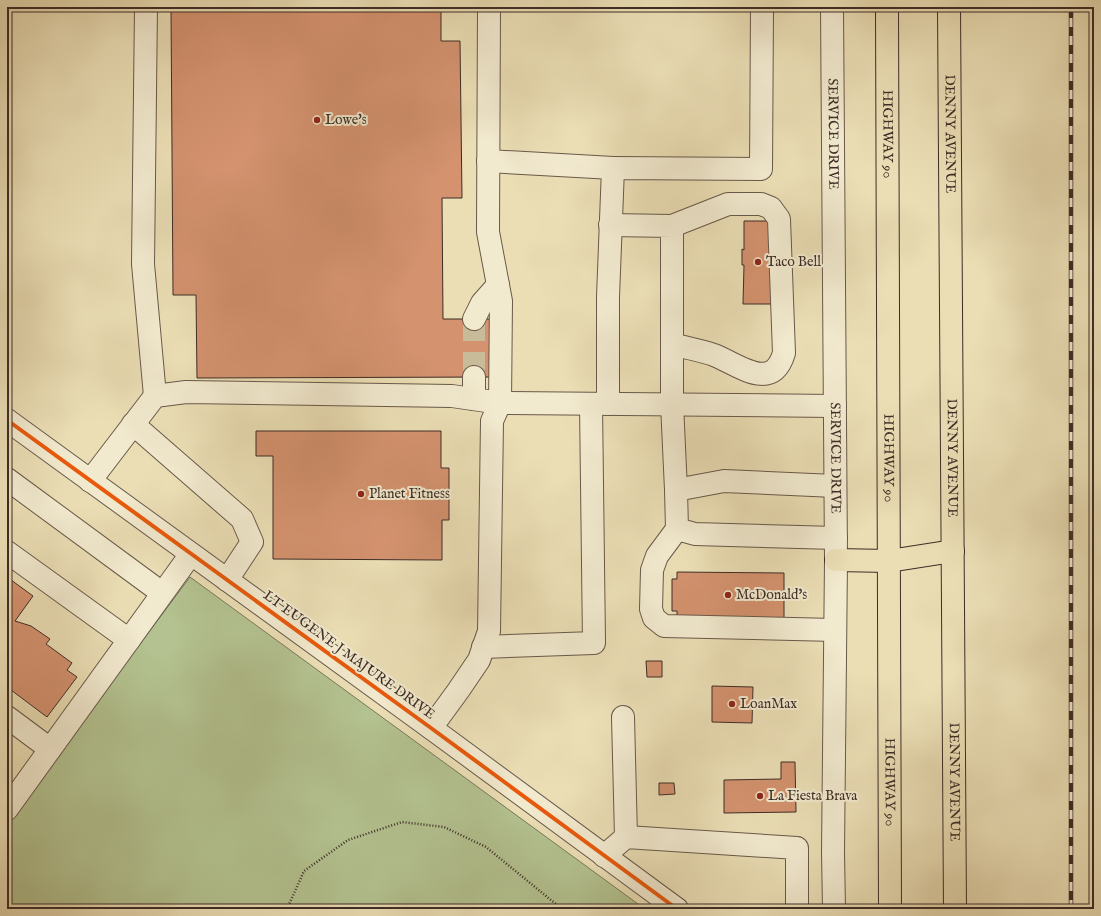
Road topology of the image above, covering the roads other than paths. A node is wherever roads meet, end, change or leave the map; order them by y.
1 (146, 7) edge
2 (489, 7) edge
3 (762, 7) edge
4 (832, 7) edge
5 (887, 7) edge
6 (949, 7) edge
7 (488, 161) junction
8 (613, 168) junction
9 (610, 226) junction
10 (672, 226) junction
11 (498, 285) junction
12 (474, 319) tunnel mouth
13 (672, 344) junction
14 (474, 377) tunnel mouth
15 (155, 396) junction
16 (474, 399) junction
17 (500, 403) junction
18 (600, 404) junction
19 (672, 404) junction
20 (835, 406) junction
21 (7, 420) edge
22 (133, 424) junction
23 (7, 479) edge
24 (90, 480) junction
25 (835, 486) junction
26 (676, 490) junction
27 (677, 529) junction
28 (836, 538) junction
29 (953, 551) junction
30 (7, 552) edge
31 (191, 554) junction
32 (836, 560) junction
33 (889, 561) junction
34 (227, 580) junction
35 (162, 593) junction
36 (835, 630) junction
37 (129, 640) junction
38 (483, 646) junction
39 (7, 717) edge
40 (623, 717) dead end
41 (431, 728) junction
42 (50, 749) junction
43 (7, 809) edge
44 (626, 837) junction
45 (604, 856) junction
46 (677, 909) edge
47 (797, 909) edge
48 (834, 909) edge
49 (890, 909) edge
50 (955, 909) edge

1 - 15 street
2 - 7 street
3 - 8 street
4 - 20 street, SERVICE DRIVE
5 - 33 main road, HIGHWAY 90
6 - 29 main road, DENNY AVENUE
7 - 8 street
7 - 11 street
8 - 9 street
9 - 10 street
9 - 18 street
10 - 13 street
10 - 13 street
11 - 12 street
11 - 17 street
13 - 19 street
14 - 16 street
15 - 16 street
15 - 22 street
16 - 17 street
17 - 18 street
17 - 38 street
18 - 19 street
18 - 38 street
19 - 20 street
19 - 26 street
20 - 25 street, SERVICE DRIVE
21 - 24 street, LT EUGENE J MAJURE DRIVE
22 - 24 street
22 - 34 street
23 - 35 street
24 - 31 street, LT EUGENE J MAJURE DRIVE
25 - 26 street
25 - 28 street, SERVICE DRIVE
26 - 27 street
27 - 28 street
27 - 36 street
28 - 32 street, SERVICE DRIVE
29 - 33 main road
29 - 50 main road, DENNY AVENUE
30 - 37 street
31 - 34 street, LT EUGENE J MAJURE DRIVE
31 - 35 street
32 - 33 main road
32 - 36 street, SERVICE DRIVE
33 - 49 main road, HIGHWAY 90
34 - 41 street, LT EUGENE J MAJURE DRIVE
35 - 37 street
36 - 48 street, SERVICE DRIVE
37 - 42 street
38 - 41 street
39 - 42 street
40 - 44 street
41 - 45 street, LT EUGENE J MAJURE DRIVE
42 - 43 street
44 - 45 street
44 - 47 street
45 - 46 street, LT EUGENE J MAJURE DRIVE

